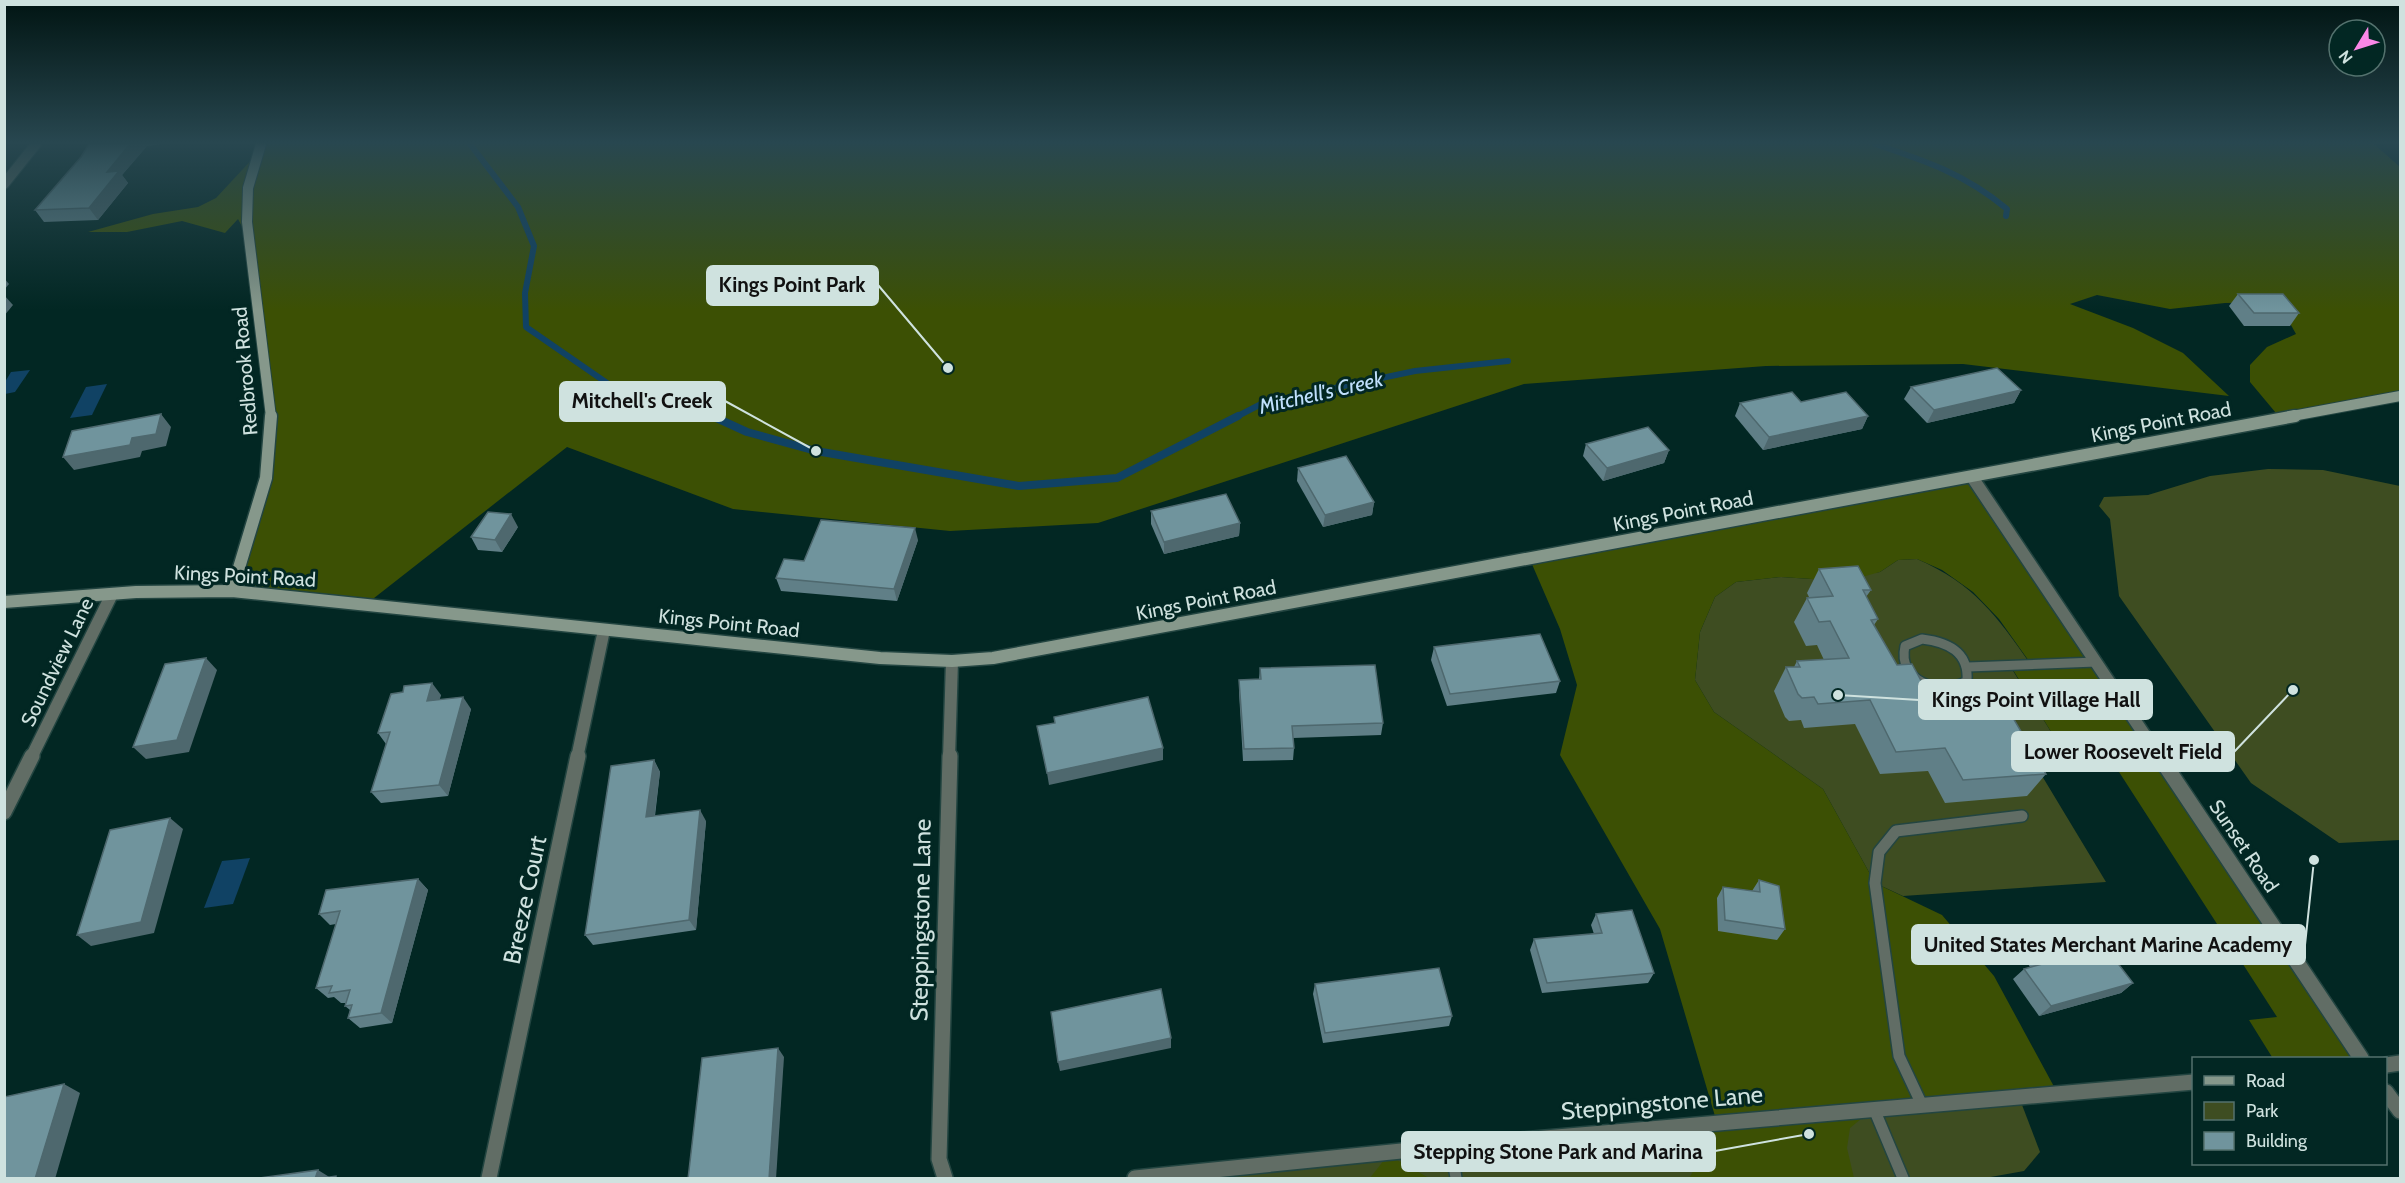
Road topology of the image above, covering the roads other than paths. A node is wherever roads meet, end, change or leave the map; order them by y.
1 (248, 199) edge
2 (2400, 396) edge
3 (1972, 477) junction
4 (232, 591) junction
5 (112, 594) junction
6 (4, 602) edge
7 (603, 630) junction
8 (952, 661) junction
9 (2096, 662) junction
10 (1968, 667) junction
11 (4, 812) edge
12 (2022, 816) dead end
13 (2360, 1057) edge
14 (2192, 1082) edge
15 (2387, 1095) edge
16 (1923, 1105) junction
17 (1874, 1109) junction
18 (2400, 1111) edge
19 (1452, 1146) junction
20 (489, 1179) edge
21 (945, 1179) edge
22 (1136, 1179) edge
23 (1456, 1179) edge
24 (1903, 1179) edge

1 - 4 main road, Redbrook Road
2 - 3 main road, Kings Point Road
3 - 8 main road, Kings Point Road
3 - 9 street, Sunset Road
4 - 5 main road, Kings Point Road
4 - 7 main road, Kings Point Road
5 - 6 main road, Kings Point Road
5 - 11 street, Soundview Lane
7 - 8 main road, Kings Point Road
7 - 20 street, Breeze Court
8 - 21 street, Steppingstone Lane
9 - 10 lane
9 - 13 street, Sunset Road
10 - 10 lane
12 - 16 lane
14 - 16 street, Steppingstone Lane
15 - 18 street
16 - 17 street, Steppingstone Lane
17 - 19 street, Steppingstone Lane
17 - 24 lane
19 - 22 street, Steppingstone Lane
19 - 23 lane

